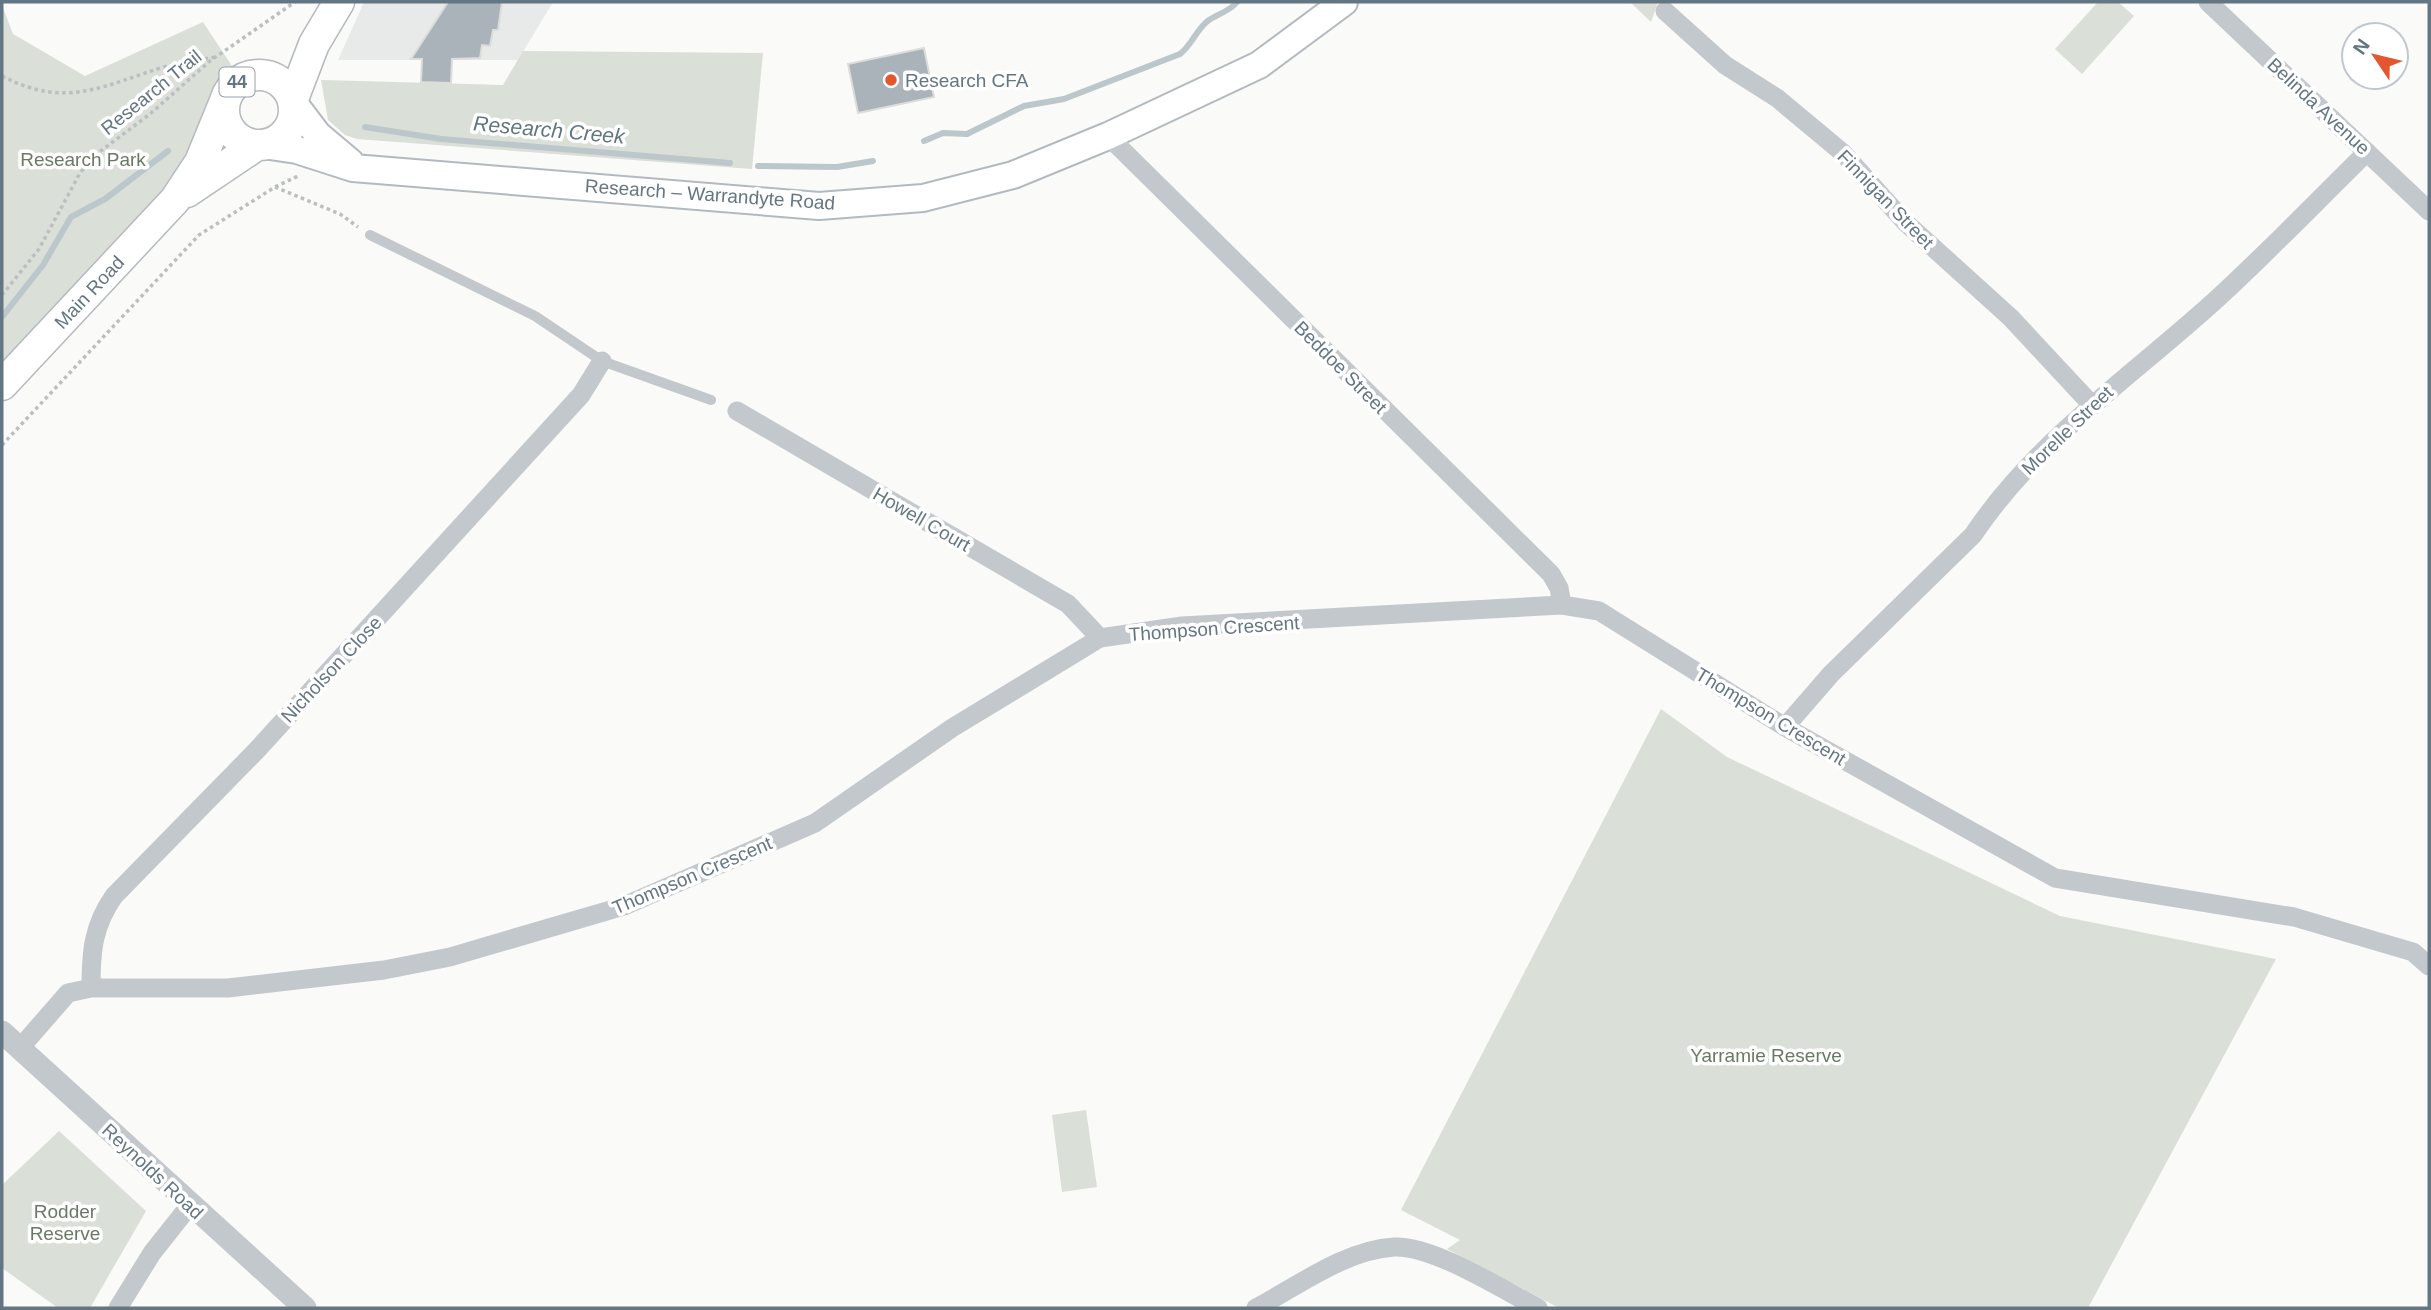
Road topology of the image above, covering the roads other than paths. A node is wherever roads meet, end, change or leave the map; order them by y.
1 (1344, 2) edge
2 (2208, 2) edge
3 (334, 8) edge
4 (1665, 11) dead end
5 (251, 76) junction
6 (225, 101) junction
7 (293, 101) junction
8 (1108, 136) junction
9 (260, 145) junction
10 (2367, 152) junction
11 (364, 169) junction
12 (175, 200) junction
13 (2426, 200) edge
14 (370, 235) road end
15 (602, 361) junction
16 (2, 385) edge
17 (711, 400) dead end
18 (2091, 404) junction
19 (737, 411) dead end
20 (1562, 605) junction
21 (1100, 638) junction
22 (1786, 727) junction
23 (2429, 966) edge
24 (91, 988) junction
25 (2, 1032) edge
26 (20, 1048) junction
27 (190, 1205) junction
28 (118, 1308) edge
29 (305, 1308) edge
30 (1256, 1308) edge
31 (1538, 1308) edge

1 - 8 main road, Research – Warrandyte Road
2 - 10 street, Belinda Avenue
3 - 5 main road, Main Road
3 - 7 main road, Main Road
4 - 18 street, Finnigan Street
5 - 6 main road, Main Road / 44
5 - 7 main road, 44
6 - 9 main road, 44
6 - 12 main road, Main Road
7 - 9 main road, Main Road
7 - 11 main road, Research – Warrandyte Road
8 - 11 main road, Research – Warrandyte Road
8 - 20 street, Beddoe Street
9 - 11 main road, Research – Warrandyte Road
9 - 12 main road, Main Road
10 - 13 street, Belinda Avenue
10 - 18 street, Morelle Street
12 - 16 main road, Main Road
14 - 15 lane
15 - 17 lane
15 - 24 street, Nicholson Close
18 - 22 street, Morelle Street
19 - 21 street, Howell Court
20 - 21 street, Thompson Crescent
20 - 22 street, Thompson Crescent
21 - 24 street, Thompson Crescent
22 - 23 street, Thompson Crescent
24 - 26 street, Thompson Crescent
25 - 26 street, Reynolds Road
26 - 27 street, Reynolds Road
27 - 28 street
27 - 29 street, Reynolds Road
30 - 31 street

